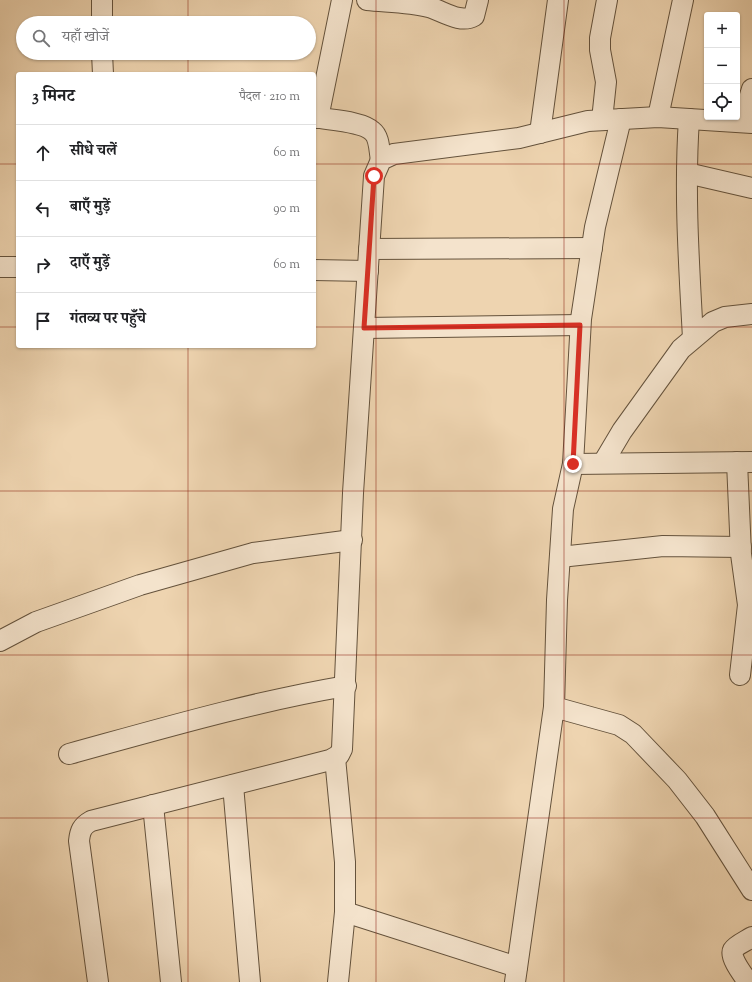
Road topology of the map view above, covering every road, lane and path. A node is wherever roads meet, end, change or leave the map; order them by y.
1 (102, 0) edge
2 (342, 0) edge
3 (367, 0) edge
4 (478, 0) edge
5 (558, 0) edge
6 (607, 0) edge
7 (683, 0) edge
8 (102, 16) edge
9 (102, 60) edge
10 (103, 72) edge
11 (752, 89) edge
12 (658, 117) junction
13 (316, 118) edge
14 (689, 119) junction
15 (612, 120) junction
16 (747, 123) edge
17 (540, 132) junction
18 (381, 160) junction
19 (687, 173) junction
20 (752, 188) edge
21 (592, 248) junction
22 (369, 249) junction
23 (0, 266) edge
24 (16, 267) edge
25 (316, 270) edge
26 (368, 270) junction
27 (752, 314) edge
28 (580, 325) junction
29 (364, 328) junction
30 (693, 338) junction
31 (744, 462) edge
32 (603, 463) junction
33 (573, 464) junction
34 (352, 540) junction
35 (741, 547) junction
36 (560, 557) junction
37 (0, 641) edge
38 (740, 674) dead end
39 (346, 686) junction
40 (554, 707) junction
41 (69, 754) dead end
42 (335, 758) junction
43 (233, 785) junction
44 (153, 805) junction
45 (752, 889) edge
46 (345, 912) junction
47 (752, 937) edge
48 (516, 974) edge
49 (98, 982) edge
50 (171, 982) edge
51 (250, 982) edge
52 (338, 982) edge
53 (748, 982) edge

1 - 8 street
2 - 13 street
3 - 4 street
5 - 17 street
6 - 15 street
7 - 12 street
9 - 10 street
11 - 16 street
12 - 14 street
12 - 15 street
13 - 18 street
14 - 16 street
14 - 19 street
15 - 17 street
15 - 21 street
17 - 18 street
18 - 22 street
19 - 20 street
19 - 30 street
21 - 22 street
21 - 28 street
22 - 26 street
23 - 24 street
25 - 26 street
26 - 29 street
27 - 30 street
28 - 29 street
28 - 33 street
29 - 34 street
30 - 32 street
31 - 32 street
31 - 35 street
32 - 33 street
33 - 36 street
34 - 37 street
34 - 39 street
35 - 36 street
35 - 38 street
36 - 40 street
39 - 41 street
39 - 42 street
40 - 45 street
40 - 48 street
42 - 43 street
42 - 46 street
43 - 44 street
43 - 51 street
44 - 49 street
44 - 50 street
46 - 48 street
46 - 52 street
47 - 53 street

